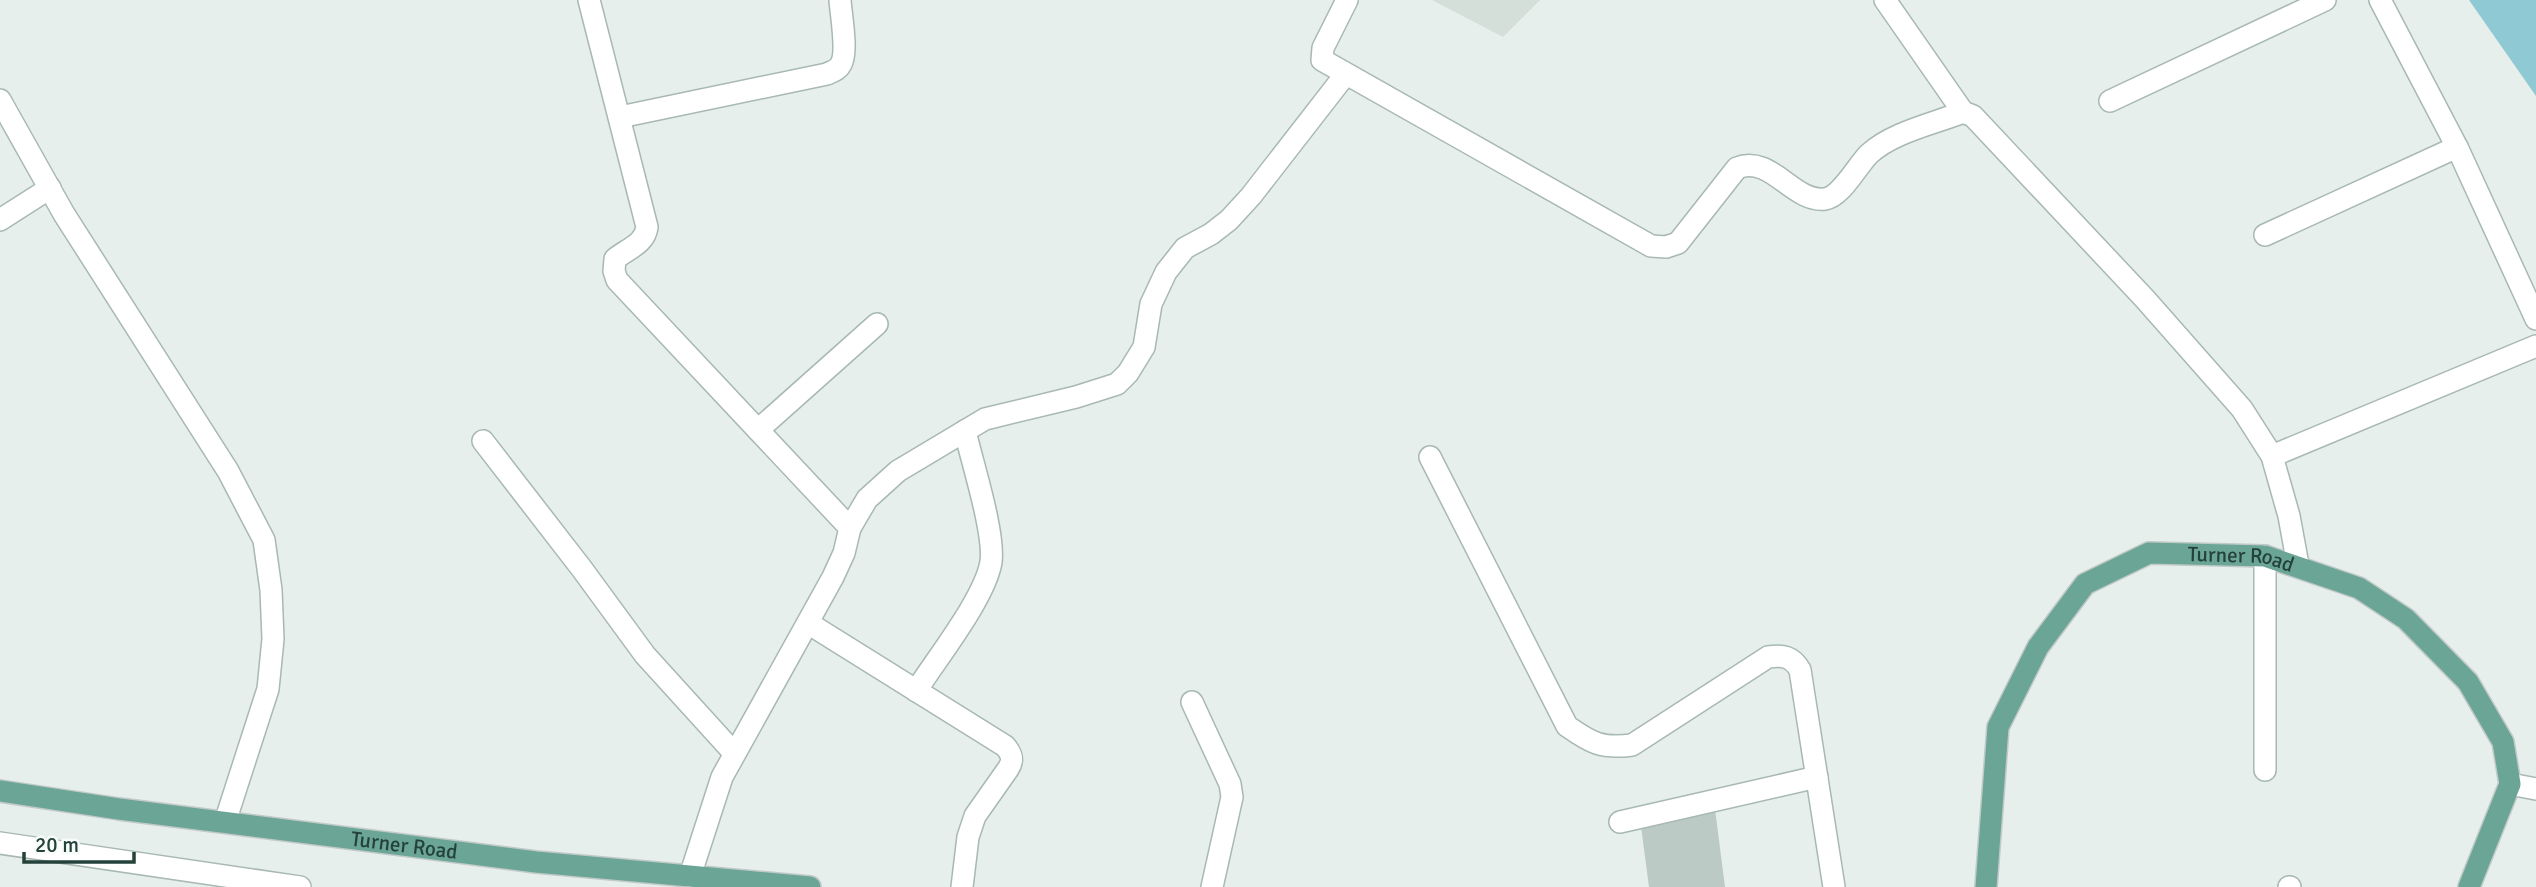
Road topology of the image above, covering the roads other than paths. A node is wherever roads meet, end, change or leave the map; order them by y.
1 (589, 0) edge
2 (840, 0) edge
3 (1347, 0) edge
4 (1885, 0) edge
5 (2325, 0) edge
6 (2380, 0) edge
7 (1345, 75) junction
8 (0, 100) edge
9 (2110, 101) dead end
10 (1963, 112) junction
11 (620, 117) junction
12 (2457, 147) junction
13 (50, 187) junction
14 (0, 220) edge
15 (2265, 235) dead end
16 (2536, 319) edge
17 (877, 324) dead end
18 (2536, 346) edge
19 (758, 430) junction
20 (965, 431) junction
21 (483, 440) dead end
22 (2272, 456) junction
23 (1430, 457) dead end
24 (850, 528) junction
25 (2265, 556) junction
26 (2298, 565) junction
27 (808, 623) junction
28 (916, 691) junction
29 (1192, 702) dead end
30 (734, 753) junction
31 (2265, 770) dead end
32 (1817, 777) junction
33 (2510, 784) junction
34 (2536, 789) edge
35 (0, 790) edge
36 (225, 822) junction
37 (1620, 822) dead end
38 (0, 843) edge
39 (690, 876) junction
40 (300, 887) edge
41 (810, 887) edge
42 (961, 887) edge
43 (1212, 887) edge
44 (1834, 887) edge
45 (1986, 887) edge
46 (2469, 887) edge

1 - 11 street
2 - 11 street
3 - 7 street
4 - 10 street
5 - 9 street
6 - 12 street
7 - 10 street
7 - 20 street
8 - 13 street
10 - 22 street
11 - 19 street
12 - 15 street
12 - 16 street
13 - 14 street
13 - 36 street
17 - 19 street
18 - 22 street
19 - 24 street
20 - 24 street
20 - 28 street
21 - 30 street
22 - 26 street
23 - 32 street
24 - 27 street
25 - 26 main road, Turner Road
25 - 31 street
25 - 45 main road, Turner Road
26 - 33 main road, Turner Road
27 - 28 street
27 - 30 street
28 - 42 street
29 - 43 street
30 - 39 street
32 - 37 street
32 - 44 street
33 - 34 street
33 - 46 main road
35 - 36 main road, Turner Road
36 - 39 main road, Turner Road
38 - 40 street
39 - 41 main road, Turner Road

